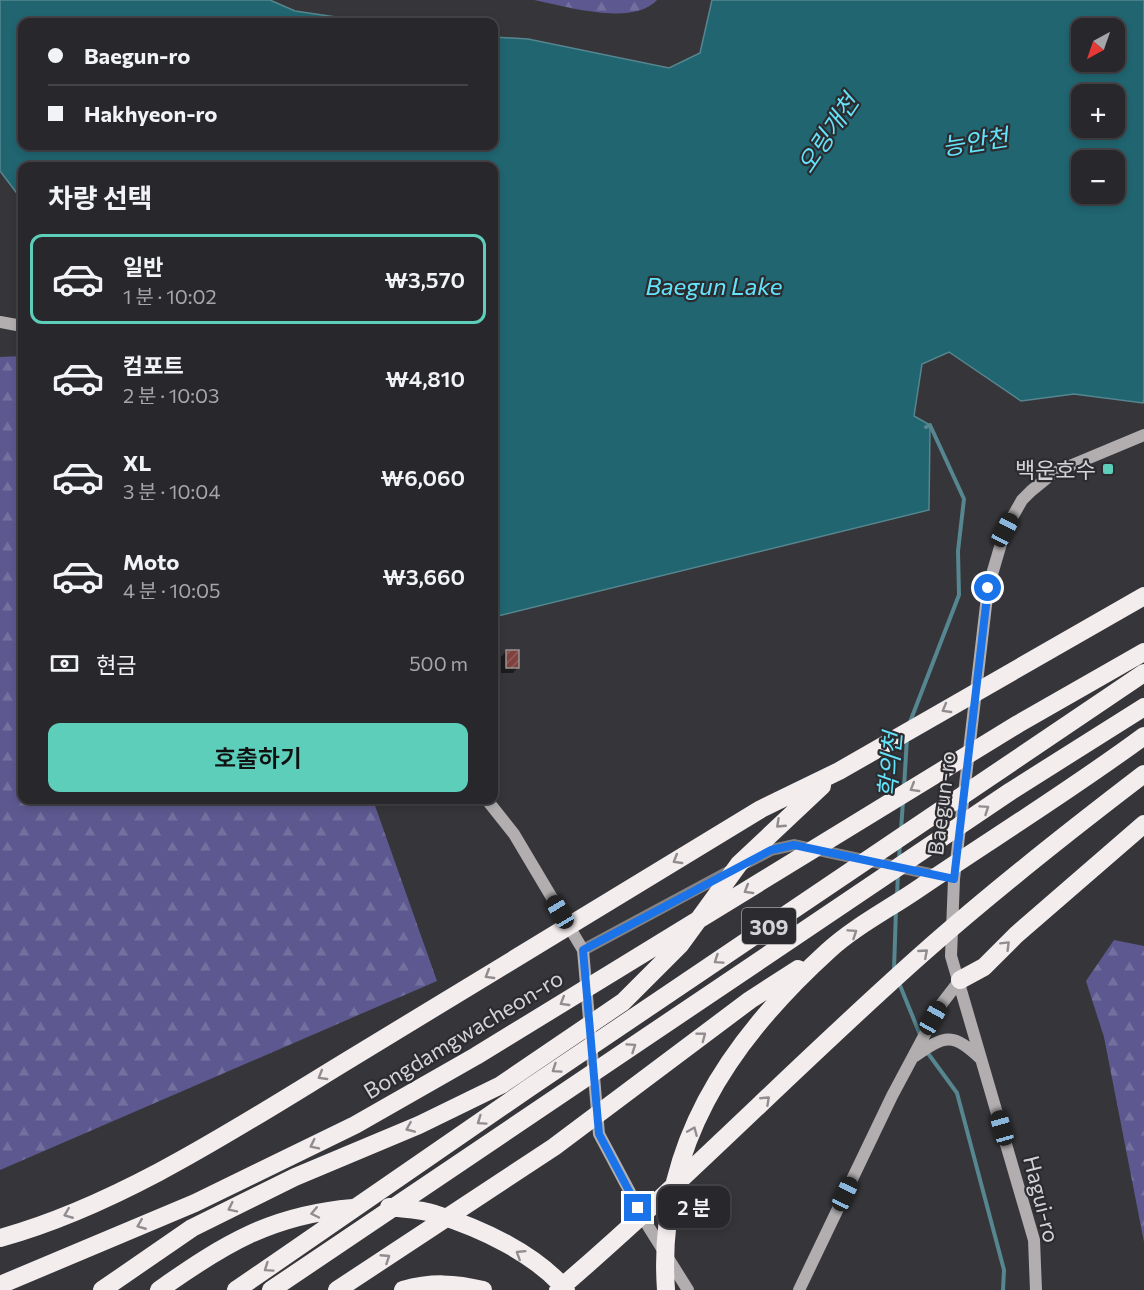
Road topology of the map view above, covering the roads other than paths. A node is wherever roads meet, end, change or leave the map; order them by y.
1 (0, 322) edge
2 (18, 325) edge
3 (1144, 435) edge
4 (1144, 596) edge
5 (1144, 652) edge
6 (1144, 673) edge
7 (1144, 707) edge
8 (1144, 736) edge
9 (839, 771) junction
10 (1144, 774) edge
11 (491, 804) edge
12 (1144, 824) edge
13 (954, 879) junction
14 (830, 949) junction
15 (583, 950) junction
16 (960, 980) junction
17 (915, 1057) junction
18 (982, 1060) junction
19 (0, 1239) edge
20 (0, 1285) edge
21 (102, 1290) edge
22 (159, 1290) edge
23 (236, 1290) edge
24 (271, 1290) edge
25 (337, 1290) edge
26 (403, 1290) edge
27 (483, 1290) edge
28 (558, 1290) edge
29 (566, 1290) edge
30 (666, 1290) edge
31 (688, 1290) edge
32 (799, 1290) edge
33 (1036, 1290) edge

1 - 2 main road
3 - 13 main road, Baegun-ro
4 -> 9 highway
5 -> 20 highway, Bongdamgwacheon-ro
6 -> 23 highway, 309
24 -> 7 highway, 309
14 -> 8 highway
9 -> 19 highway
9 -> 21 highway
28 -> 10 highway
11 - 15 main road
16 -> 12 highway
13 - 15 street
13 - 16 main road, Baegun-ro
25 -> 14 highway
30 -> 14 highway
15 - 31 main road
16 - 17 main road
16 - 18 main road, Hagui-ro
17 - 18 main road
17 - 32 main road
18 - 33 main road, Hagui-ro
29 -> 22 highway
26 - 27 highway

